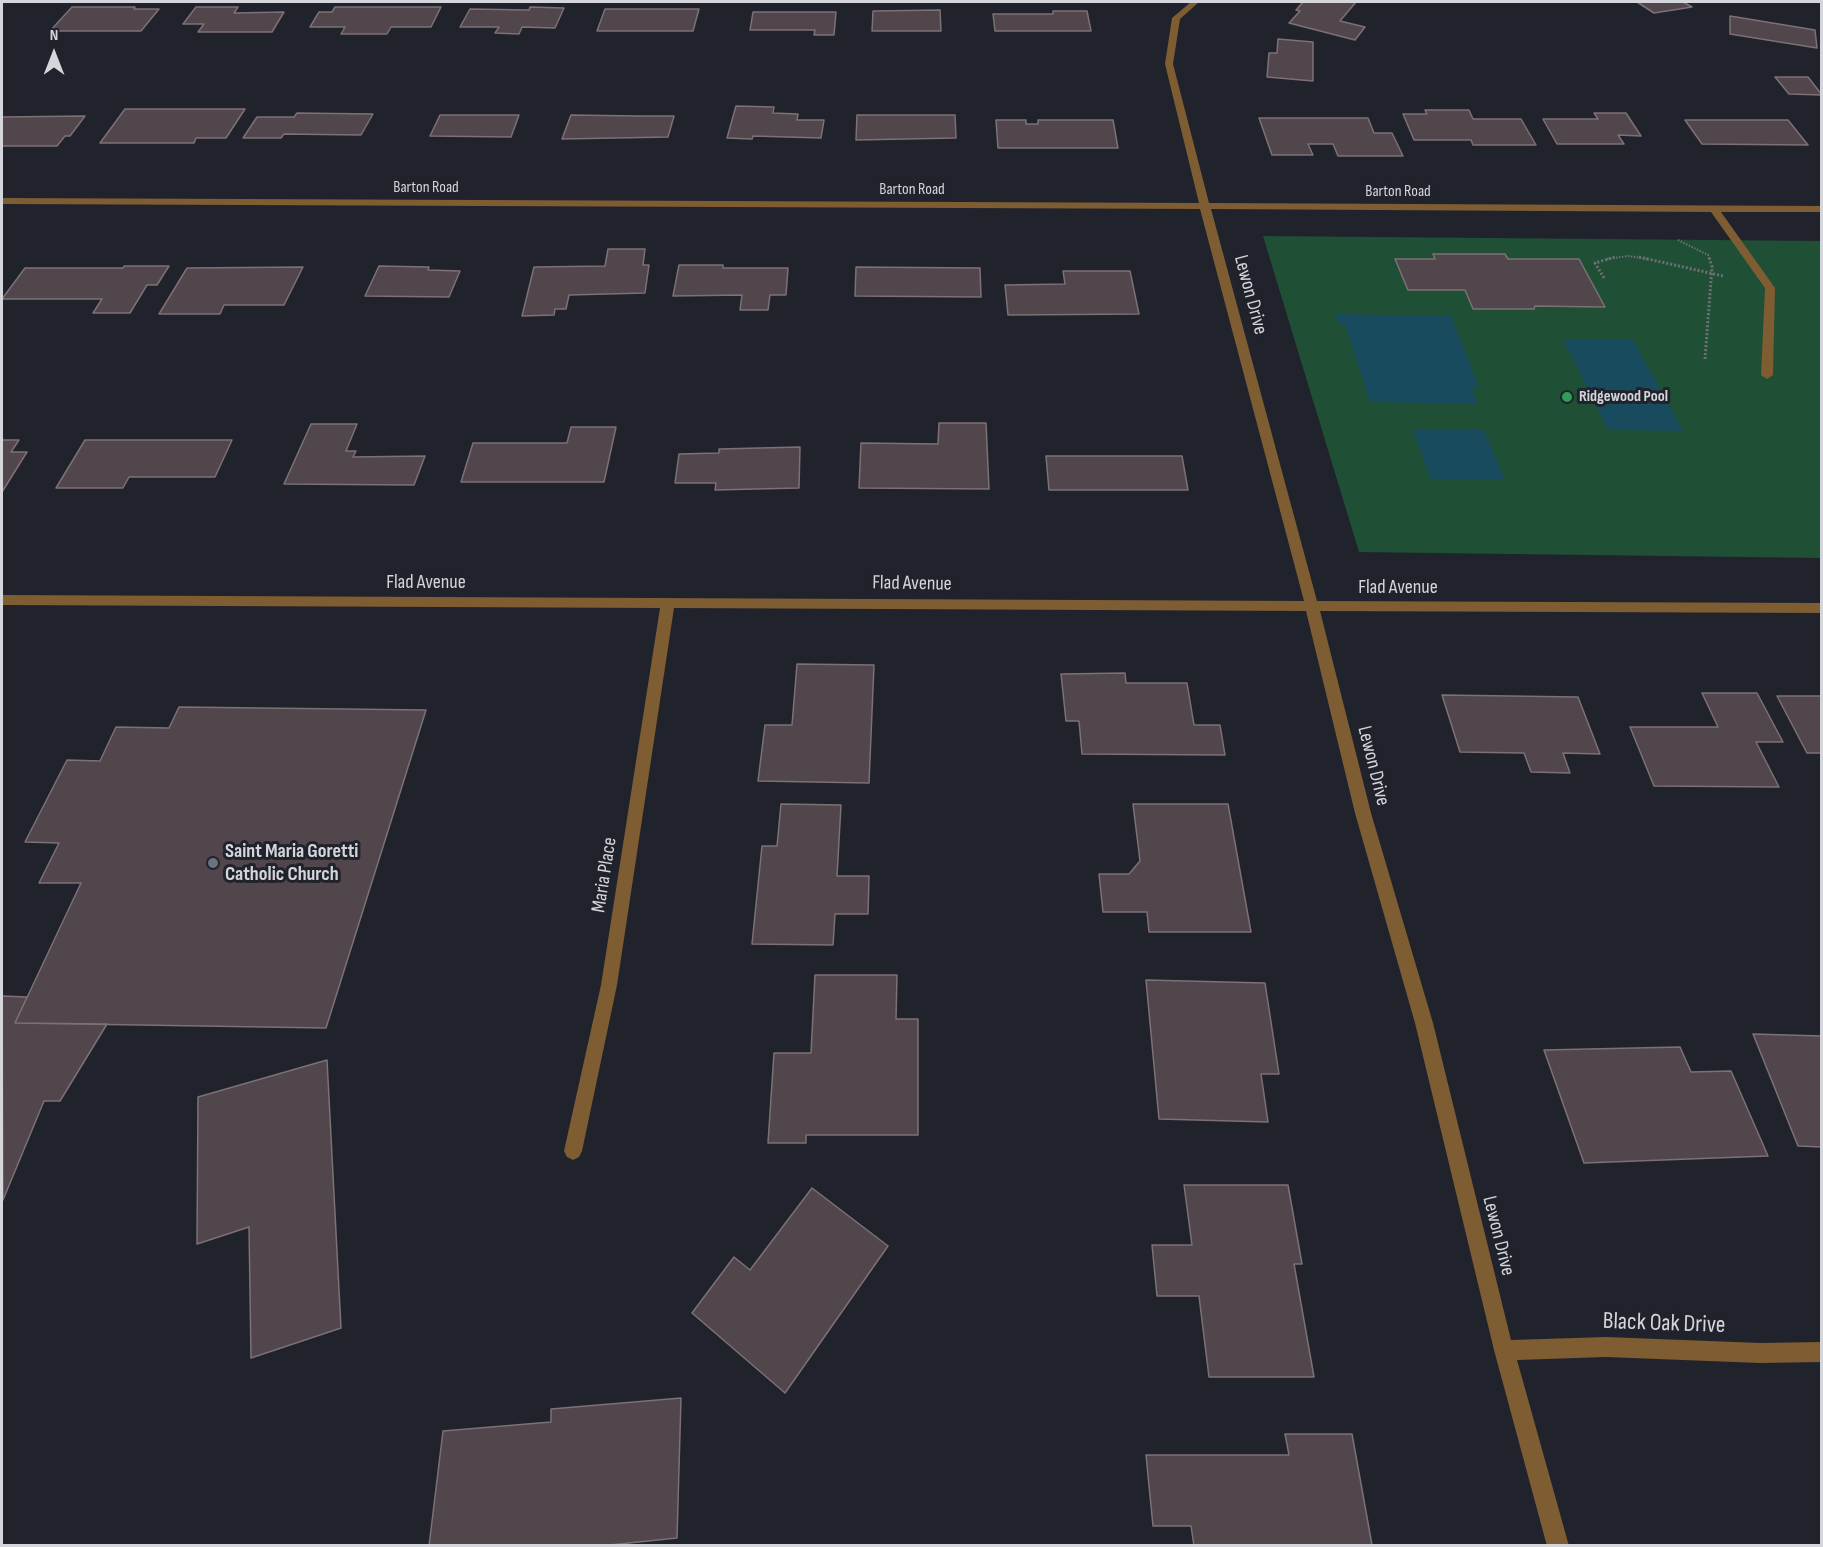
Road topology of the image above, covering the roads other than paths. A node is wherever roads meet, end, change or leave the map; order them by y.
1 (1195, 2) edge
2 (2, 201) edge
3 (1204, 206) junction
4 (1714, 209) junction
5 (1821, 209) edge
6 (1767, 375) dead end
7 (2, 600) edge
8 (668, 603) junction
9 (1312, 607) junction
10 (1821, 608) edge
11 (573, 1151) dead end
12 (1504, 1350) junction
13 (1821, 1352) edge
14 (1558, 1545) edge

1 - 3 street, Lewon Drive
2 - 3 street, Barton Road
3 - 4 street, Barton Road
3 - 9 street, Lewon Drive
4 - 5 street, Barton Road
4 - 6 street
7 - 8 street, Flad Avenue
8 - 9 street, Flad Avenue
8 - 11 street, Maria Place
9 - 10 street, Flad Avenue
9 - 12 street, Lewon Drive
12 - 13 street, Black Oak Drive
12 - 14 street, Lewon Drive

